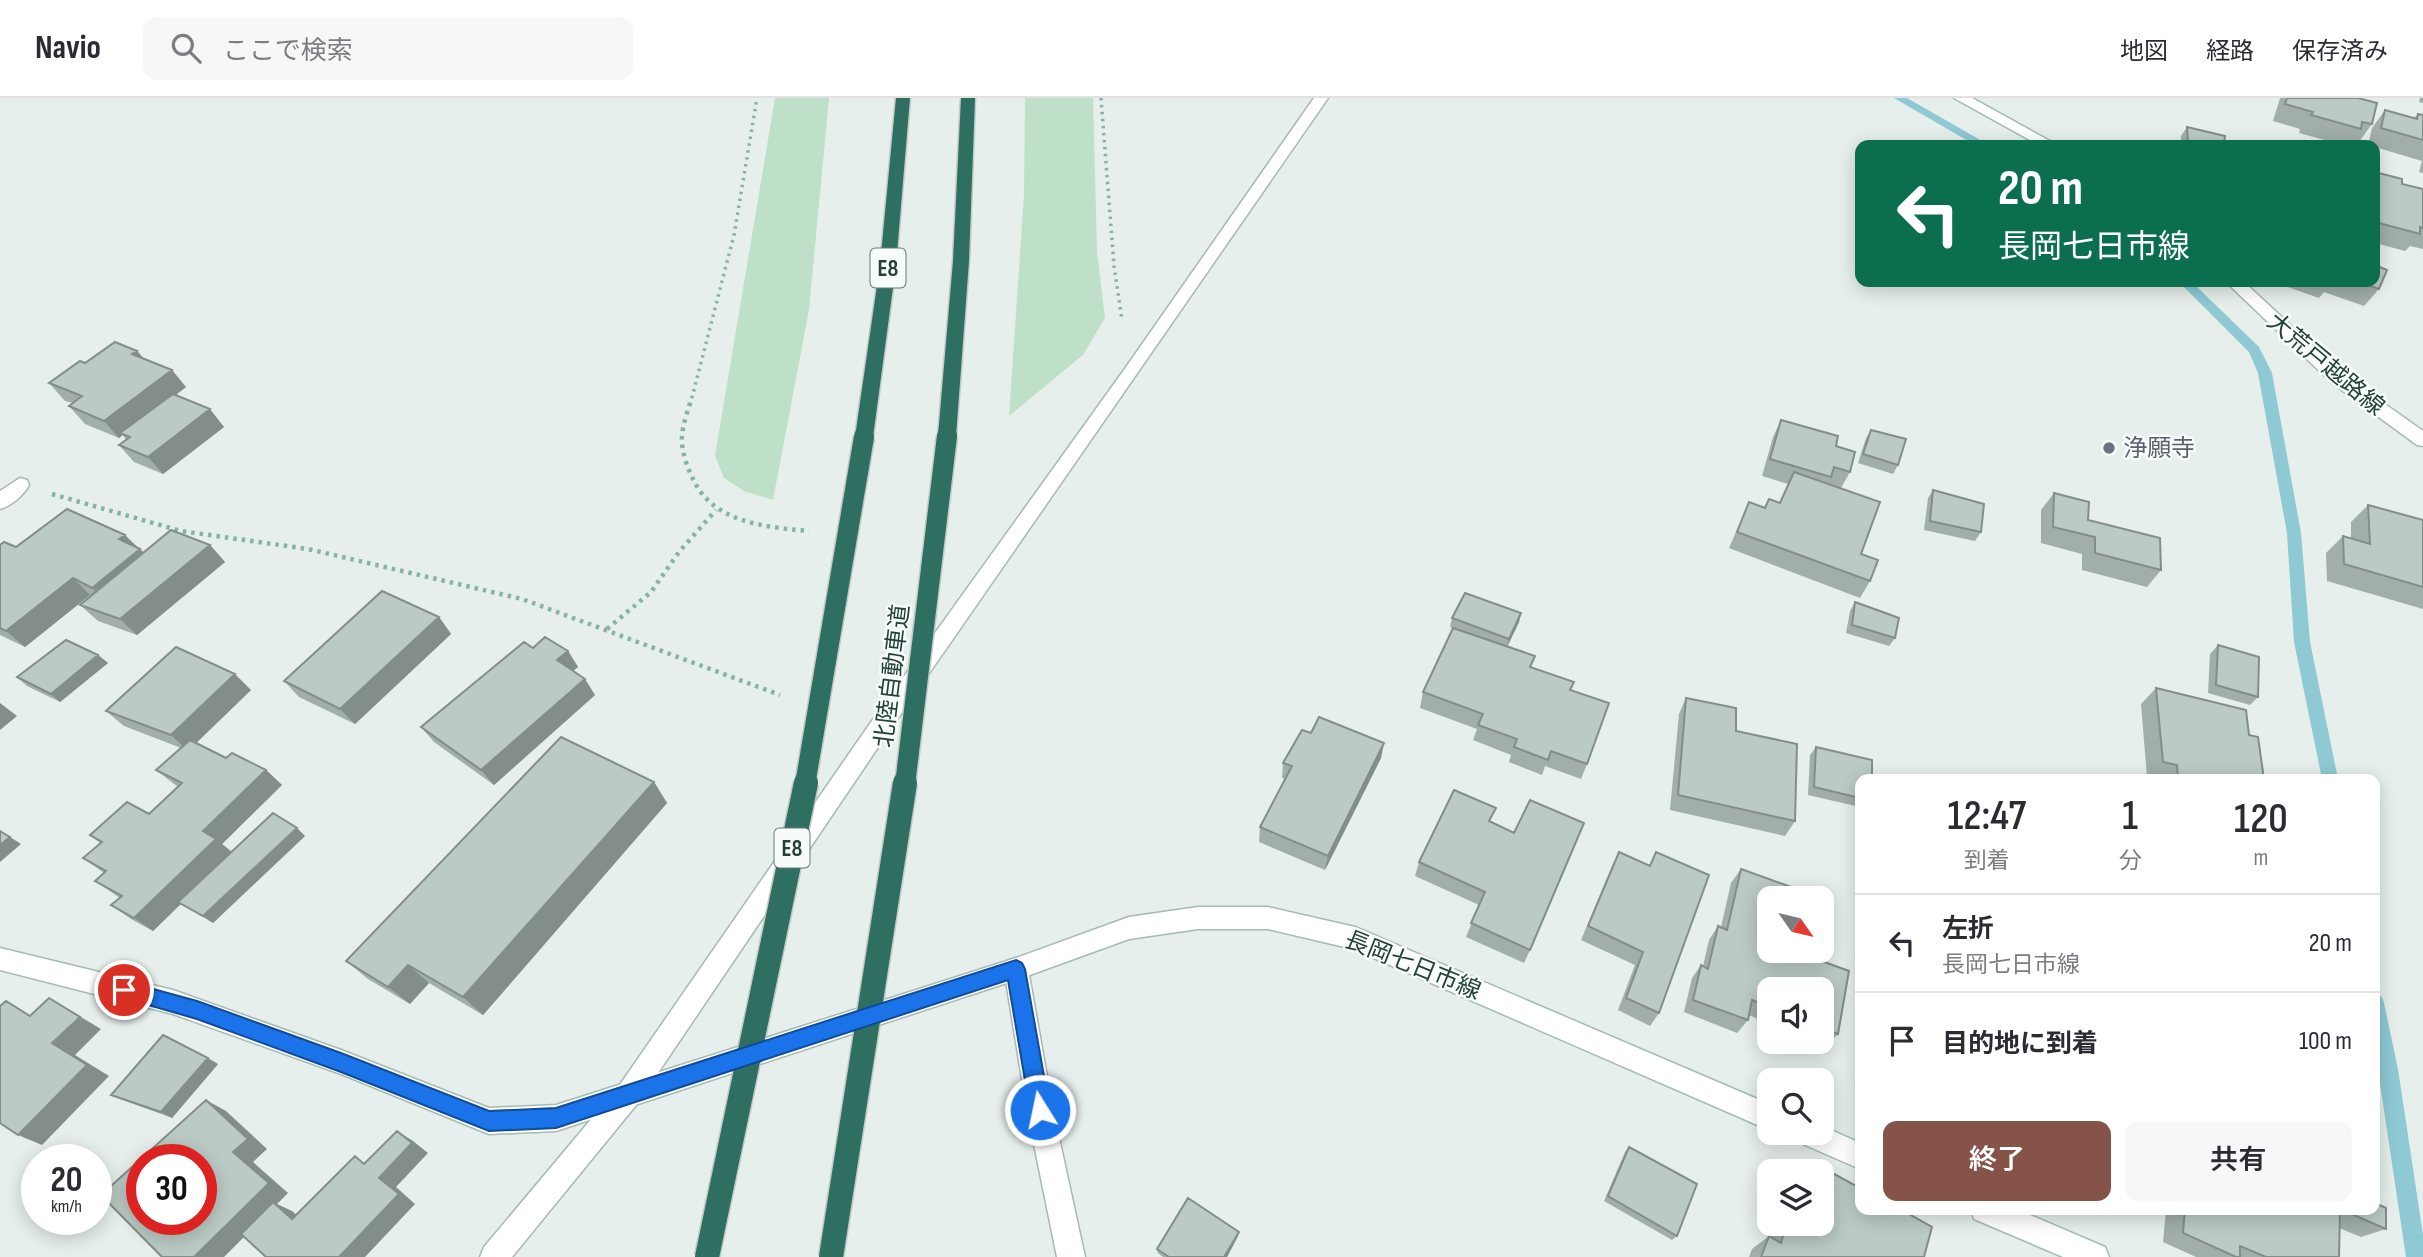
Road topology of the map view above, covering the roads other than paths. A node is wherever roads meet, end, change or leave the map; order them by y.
1 (902, 98) edge
2 (968, 98) edge
3 (1321, 98) edge
4 (1961, 98) edge
5 (2041, 140) edge
6 (2239, 287) edge
7 (2423, 440) edge
8 (20, 485) road end
9 (0, 502) edge
10 (0, 959) edge
11 (1016, 969) junction
12 (628, 1095) junction
13 (1757, 1112) edge
14 (1834, 1145) edge
15 (1855, 1154) edge
16 (1998, 1215) edge
17 (494, 1257) edge
18 (707, 1257) edge
19 (831, 1257) edge
20 (1071, 1257) edge
21 (2095, 1257) edge

1 - 18 highway, E8, bridge
2 - 19 highway, 北陸自動車道, bridge
3 - 12 main road
4 - 5 main road
6 - 7 main road, 大荒戸越路線
8 - 9 main road
10 - 12 main road, 長岡七日市線
11 - 12 main road, 長岡七日市線
11 - 13 main road, 長岡七日市線
11 - 20 main road
12 - 17 main road
14 - 15 main road
16 - 21 main road

